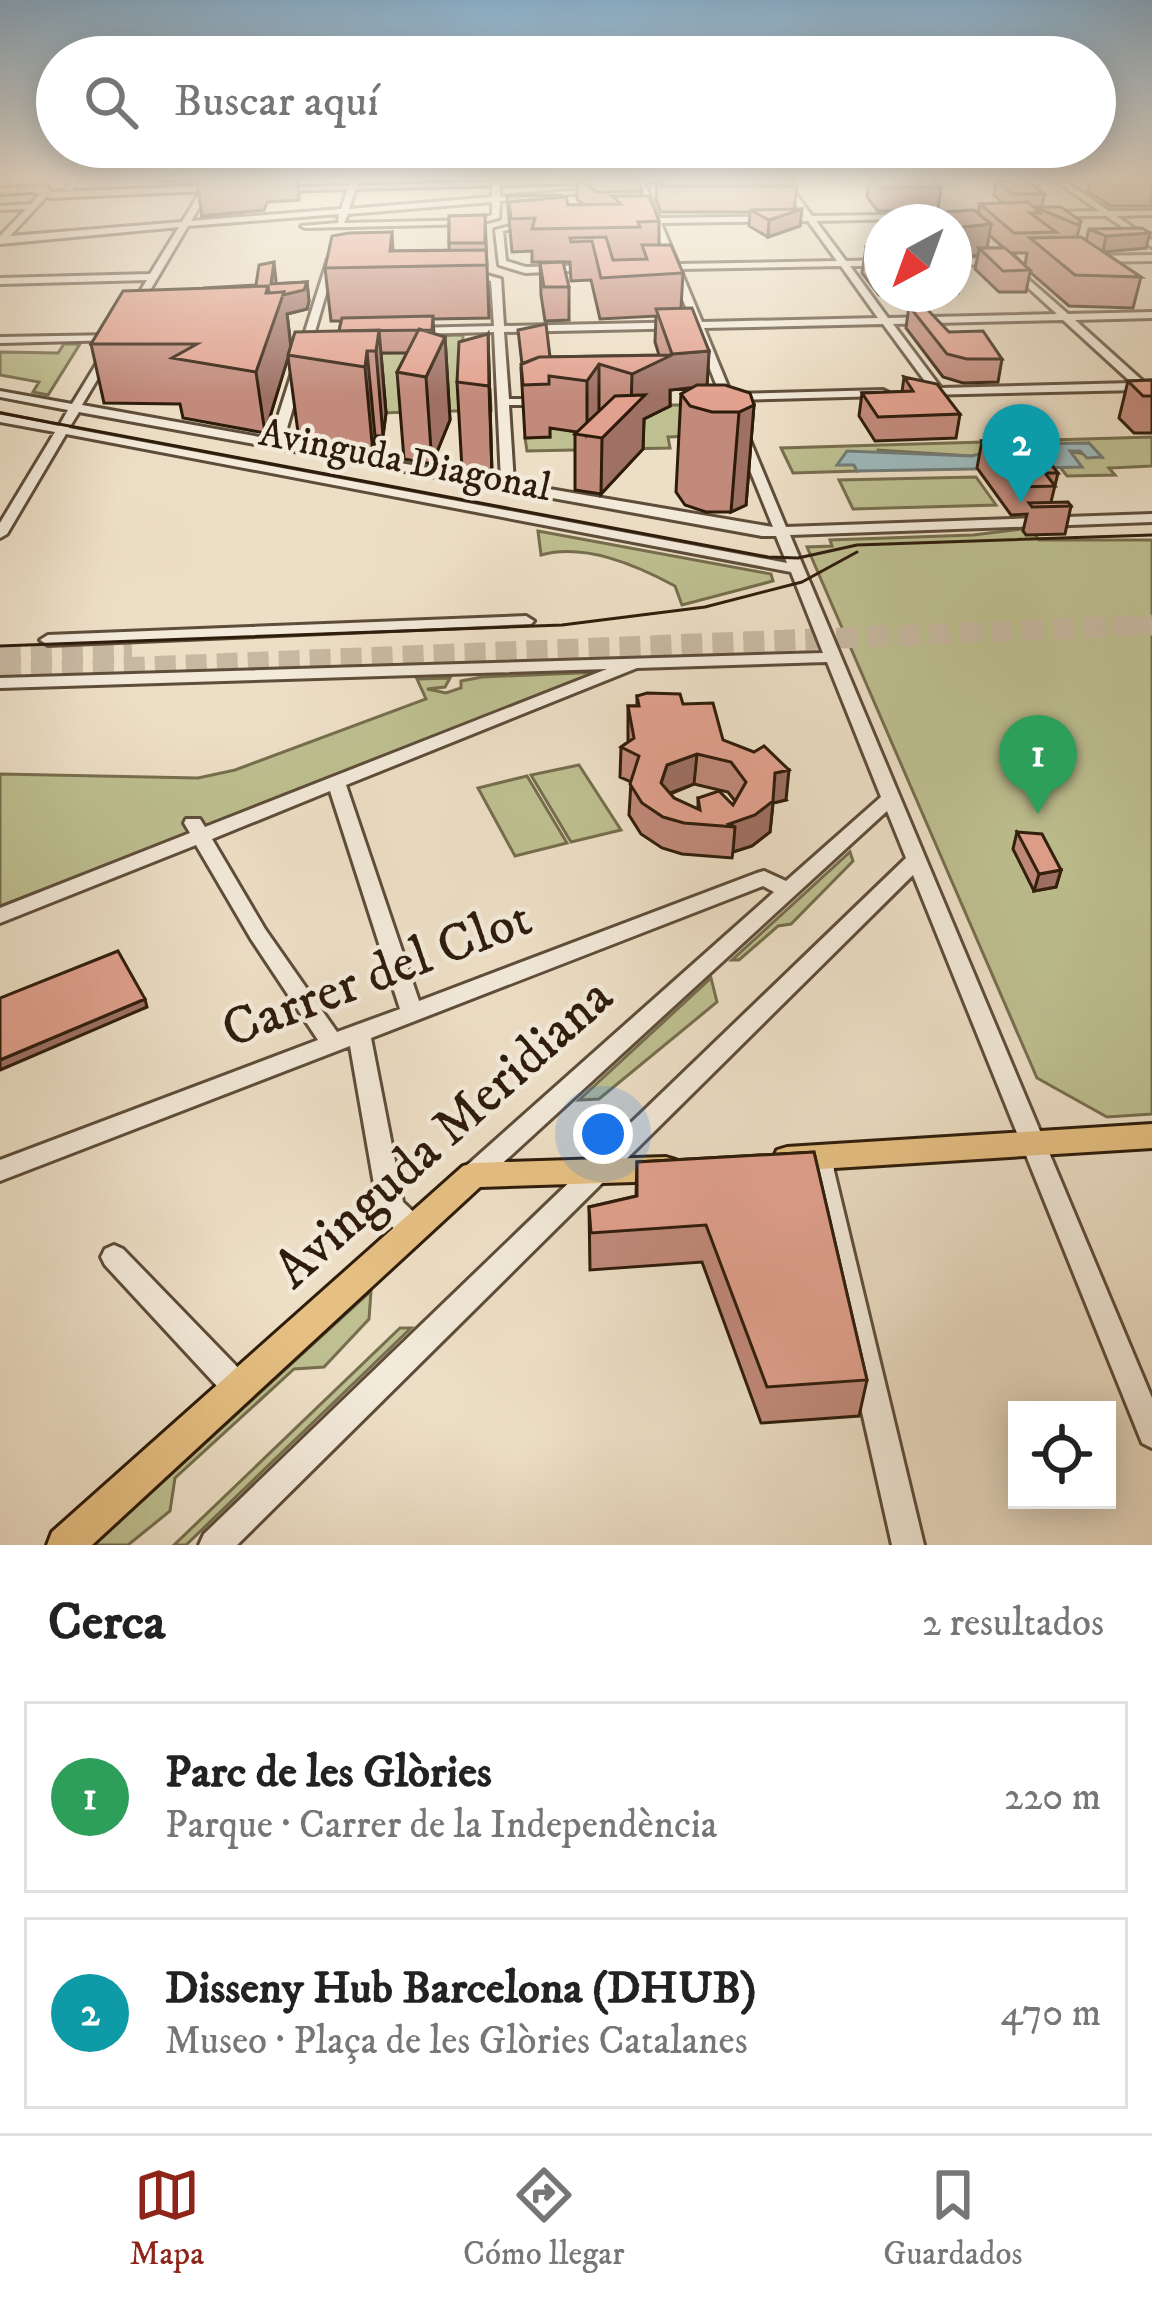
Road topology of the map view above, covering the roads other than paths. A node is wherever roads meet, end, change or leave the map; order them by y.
1 (169, 251) edge
2 (334, 251) edge
3 (501, 251) edge
4 (667, 251) edge
5 (834, 251) edge
6 (994, 251) edge
7 (1152, 258) edge
8 (1026, 260) edge
9 (1076, 260) edge
10 (1005, 261) junction
11 (972, 262) edge
12 (864, 263) edge
13 (844, 264) junction
14 (643, 267) edge
15 (673, 267) junction
16 (601, 268) edge
17 (447, 273) edge
18 (153, 278) junction
19 (0, 281) edge
20 (1152, 315) edge
21 (1066, 317) junction
22 (885, 322) junction
23 (696, 325) junction
24 (500, 329) junction
25 (402, 331) edge
26 (294, 333) edge
27 (311, 333) junction
28 (327, 333) edge
29 (115, 338) junction
30 (132, 338) edge
31 (0, 340) edge
32 (1149, 390) edge
33 (916, 392) edge
34 (938, 392) junction
35 (896, 393) edge
36 (0, 394) edge
37 (710, 398) edge
38 (728, 398) junction
39 (506, 402) junction
40 (547, 402) edge
41 (75, 408) junction
42 (0, 418) edge
43 (64, 430) junction
44 (276, 444) junction
45 (508, 486) junction
46 (5, 515) edge
47 (1152, 518) edge
48 (781, 531) junction
49 (0, 534) edge
50 (797, 569) junction
51 (526, 621) dead end
52 (48, 640) dead end
53 (833, 657) junction
54 (644, 660) junction
55 (0, 683) edge
56 (337, 782) junction
57 (891, 798) junction
58 (198, 830) junction
59 (916, 860) junction
60 (788, 890) junction
61 (0, 916) edge
62 (412, 1012) junction
63 (359, 1033) junction
64 (332, 1043) junction
65 (1152, 1136) edge
66 (1034, 1143) junction
67 (821, 1156) junction
68 (760, 1161) edge
69 (703, 1166) edge
70 (604, 1170) junction
71 (0, 1171) edge
72 (473, 1175) junction
73 (414, 1229) junction
74 (114, 1257) dead end
75 (238, 1388) junction
76 (1152, 1433) edge
77 (65, 1545) edge
78 (215, 1545) edge
79 (908, 1545) edge

1 - 18 street
2 - 27 street
3 - 16 street
4 - 15 street
5 - 13 street
6 - 10 street
7 - 9 street
8 - 10 street
10 - 11 street
10 - 21 street
12 - 13 street
13 - 15 street
13 - 22 street
14 - 15 street
15 - 23 street
17 - 24 street
18 - 19 street
18 - 29 street
20 - 21 street
21 - 22 street
21 - 32 street
22 - 23 street
22 - 34 street
23 - 24 street
23 - 38 street
24 - 25 street
24 - 39 street
26 - 27 street
27 - 28 street
27 - 44 street
29 - 30 street
29 - 31 street
29 - 41 street
32 - 34 street
33 - 34 street
35 - 38 street
36 - 41 street, Avinguda Diagonal
37 - 38 street
38 - 48 street
39 - 40 street
39 - 45 street
41 - 43 street
41 - 44 street, Avinguda Diagonal
42 - 43 street, Avinguda Diagonal
43 - 46 street
43 - 50 street, Avinguda Diagonal
44 - 45 street, Avinguda Diagonal
45 - 48 street, Avinguda Diagonal
46 - 49 street
47 - 48 street, Avinguda Diagonal
48 - 50 street
50 - 53 street
51 - 52 street
53 - 54 street
53 - 57 street
54 - 55 street
54 - 56 street
56 - 58 street
56 - 62 street
57 - 59 street
57 - 60 street, Avinguda Meridiana
58 - 61 street
58 - 64 street
59 - 66 street
59 - 70 street
60 - 62 street, Carrer del Clot
60 - 72 street, Avinguda Meridiana
62 - 63 street, Carrer del Clot
63 - 64 street, Carrer del Clot
63 - 73 street
64 - 71 street, Carrer del Clot
65 - 66 main road
66 - 67 main road
66 - 76 street
67 - 68 main road
67 - 79 street
69 - 70 main road
70 - 72 main road
70 - 78 street
72 - 73 main road, Avinguda Meridiana
73 - 75 main road, Avinguda Meridiana
74 - 75 street
75 - 77 main road, Avinguda Meridiana

